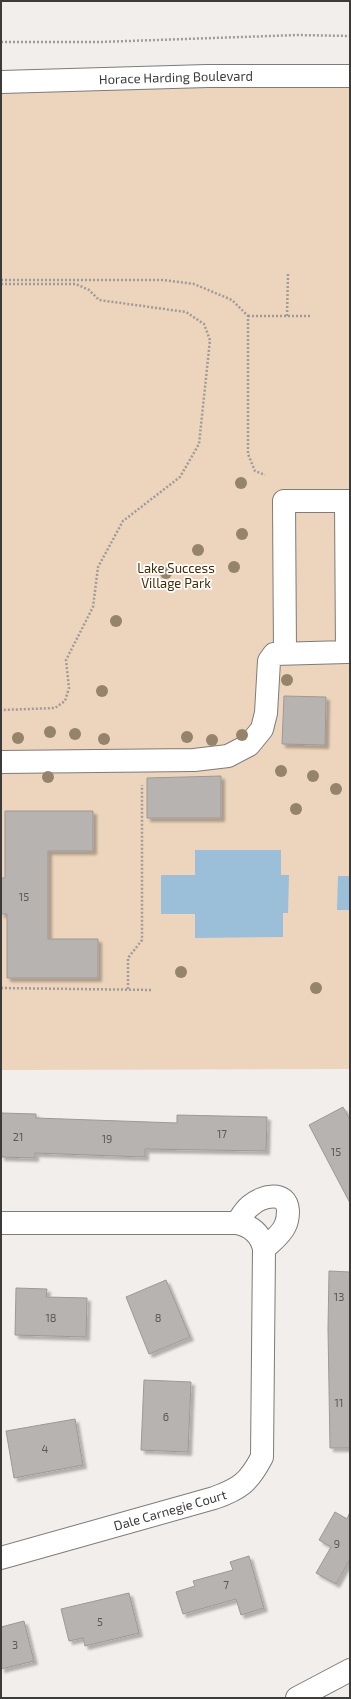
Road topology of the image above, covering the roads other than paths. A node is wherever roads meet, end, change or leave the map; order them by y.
1 (350, 76) edge
2 (1, 82) edge
3 (348, 501) edge
4 (348, 652) edge
5 (285, 653) junction
6 (1, 762) edge
7 (1, 1223) edge
8 (237, 1223) junction
9 (264, 1249) junction
10 (1, 1558) edge
11 (350, 1670) edge
12 (297, 1698) edge

1 - 2 street, Horace Harding Boulevard
3 - 4 street
3 - 5 street
4 - 5 street
5 - 6 street
7 - 8 street, Dale Carnegie Court
8 - 9 street, Dale Carnegie Court
8 - 9 street
9 - 10 street, Dale Carnegie Court
11 - 12 street

